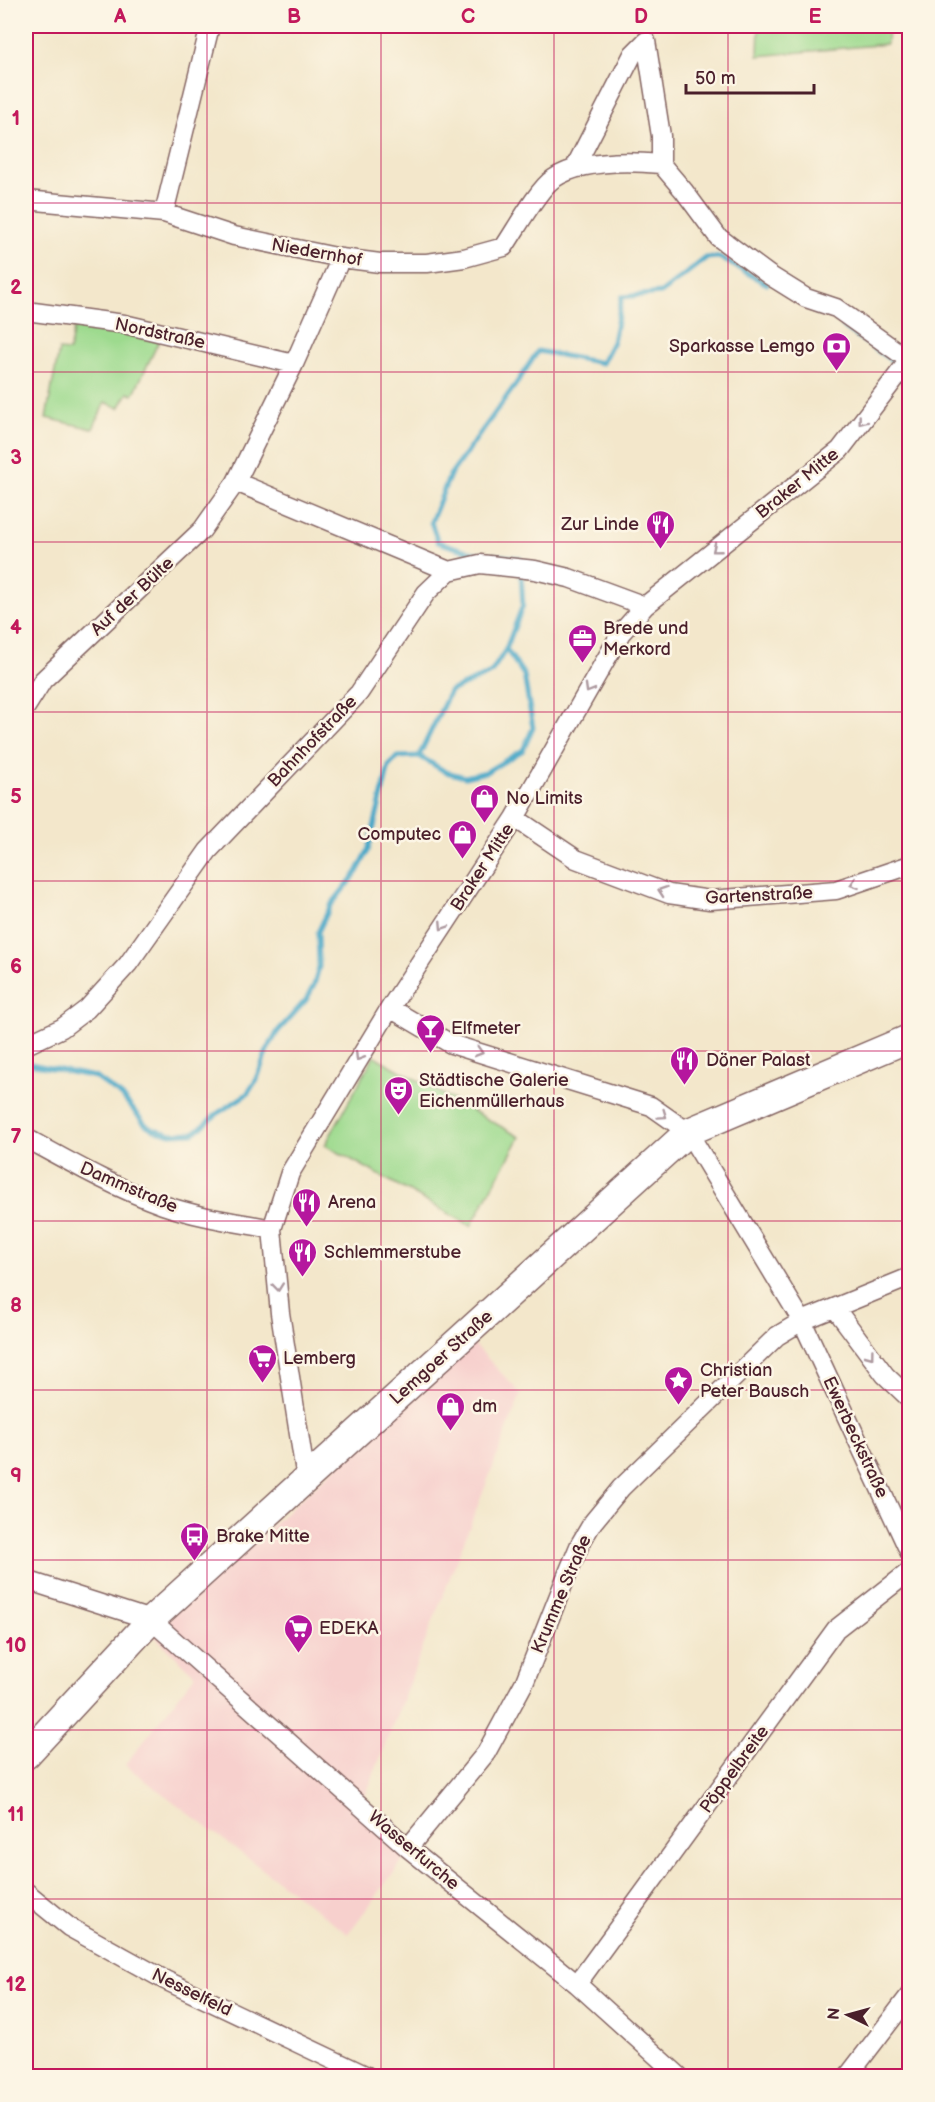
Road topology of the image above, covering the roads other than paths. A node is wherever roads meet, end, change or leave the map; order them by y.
1 (210, 26) edge
2 (647, 33) edge
3 (661, 164) junction
4 (574, 169) junction
5 (26, 200) edge
6 (164, 213) junction
7 (341, 258) junction
8 (26, 311) edge
9 (909, 359) edge
10 (294, 364) junction
11 (236, 482) junction
12 (449, 571) junction
13 (645, 606) junction
14 (26, 708) edge
15 (515, 818) junction
16 (909, 865) edge
17 (390, 1008) junction
18 (909, 1038) edge
19 (26, 1045) edge
20 (688, 1132) junction
21 (26, 1138) edge
22 (272, 1229) junction
23 (909, 1277) edge
24 (835, 1308) junction
25 (802, 1321) junction
26 (909, 1399) edge
27 (306, 1479) junction
28 (909, 1552) edge
29 (909, 1571) edge
30 (26, 1580) edge
31 (151, 1620) junction
32 (26, 1755) edge
33 (408, 1848) junction
34 (26, 1892) edge
35 (577, 1984) junction
36 (909, 1995) edge
37 (367, 2076) edge
38 (679, 2076) edge
39 (848, 2076) edge

1 - 6 street
2 - 3 street
2 - 4 street
3 - 4 street, Niedernhof
3 - 9 street
4 - 7 street, Niedernhof
5 - 6 street, Niedernhof
6 - 7 street, Niedernhof
7 - 10 street, Auf der Bülte
8 - 10 street, Nordstraße
9 -> 13 street, Braker Mitte
10 - 11 street, Auf der Bülte
11 - 12 street
11 - 14 street, Auf der Bülte
12 - 13 street
12 - 19 street, Bahnhofstraße
13 -> 15 street, Braker Mitte
16 -> 15 street, Gartenstraße
15 -> 17 street, Braker Mitte
17 -> 20 street
17 -> 22 street, Braker Mitte
18 - 20 main road, Lemgoer Straße
20 - 25 street, Ewerbeckstraße
20 - 27 main road, Lemgoer Straße
21 - 22 street, Dammstraße
22 -> 27 street, Braker Mitte
23 - 24 street
24 - 25 street
24 -> 26 street
25 - 28 street, Ewerbeckstraße
25 - 33 street, Krumme Straße
27 - 31 main road, Lemgoer Straße
29 - 35 street, Pöppelbreite
30 - 31 street
31 - 32 main road, Lemgoer Straße
31 - 33 street, Wasserfurche
33 - 35 street, Wasserfurche
34 - 37 street, Nesselfeld
35 - 38 street, Wasserfurche
36 - 39 street

